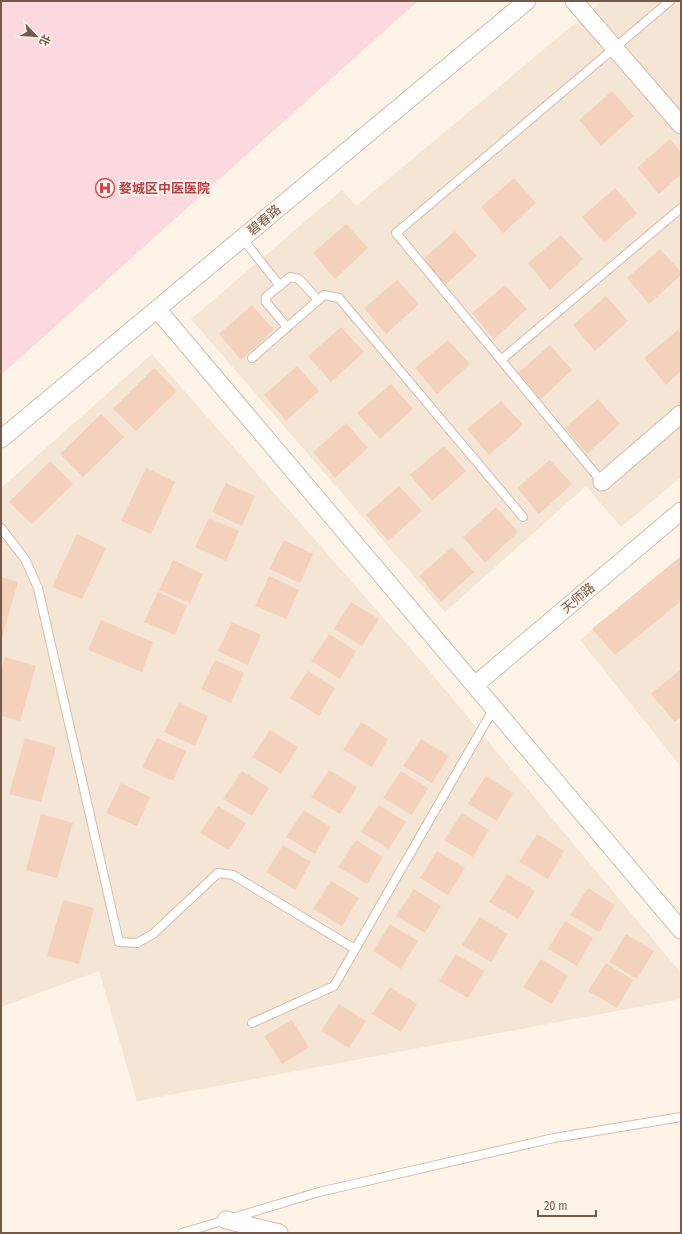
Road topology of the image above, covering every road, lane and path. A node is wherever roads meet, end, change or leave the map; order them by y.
1 (527, 1) edge
2 (574, 1) edge
3 (670, 1) edge
4 (614, 48) junction
5 (681, 125) edge
6 (681, 208) edge
7 (242, 238) junction
8 (280, 286) junction
9 (318, 300) junction
10 (157, 309) junction
11 (287, 327) junction
12 (252, 358) dead end
13 (501, 360) junction
14 (681, 414) edge
15 (1, 438) edge
16 (602, 482) joint
17 (681, 512) edge
18 (523, 517) dead end
19 (1, 528) edge
20 (475, 685) junction
21 (494, 708) junction
22 (681, 930) edge
23 (355, 949) junction
24 (252, 1023) dead end
25 (681, 1117) edge
26 (226, 1220) junction
27 (182, 1233) edge
28 (279, 1233) edge

1 - 7 street, 碧春路
2 - 4 street
3 - 4 lane
4 - 5 street
4 - 13 lane
6 - 13 lane
7 - 8 lane
7 - 10 street, 碧春路
8 - 9 lane
8 - 11 lane
9 - 11 lane
9 - 18 lane
10 - 15 street, 碧春路
10 - 20 street
11 - 12 lane
13 - 16 lane
14 - 16 street
17 - 20 street, 天师路
19 - 23 lane
20 - 21 street
21 - 22 street
21 - 23 lane
23 - 24 lane
25 - 26 lane
26 - 27 lane
26 - 28 street

